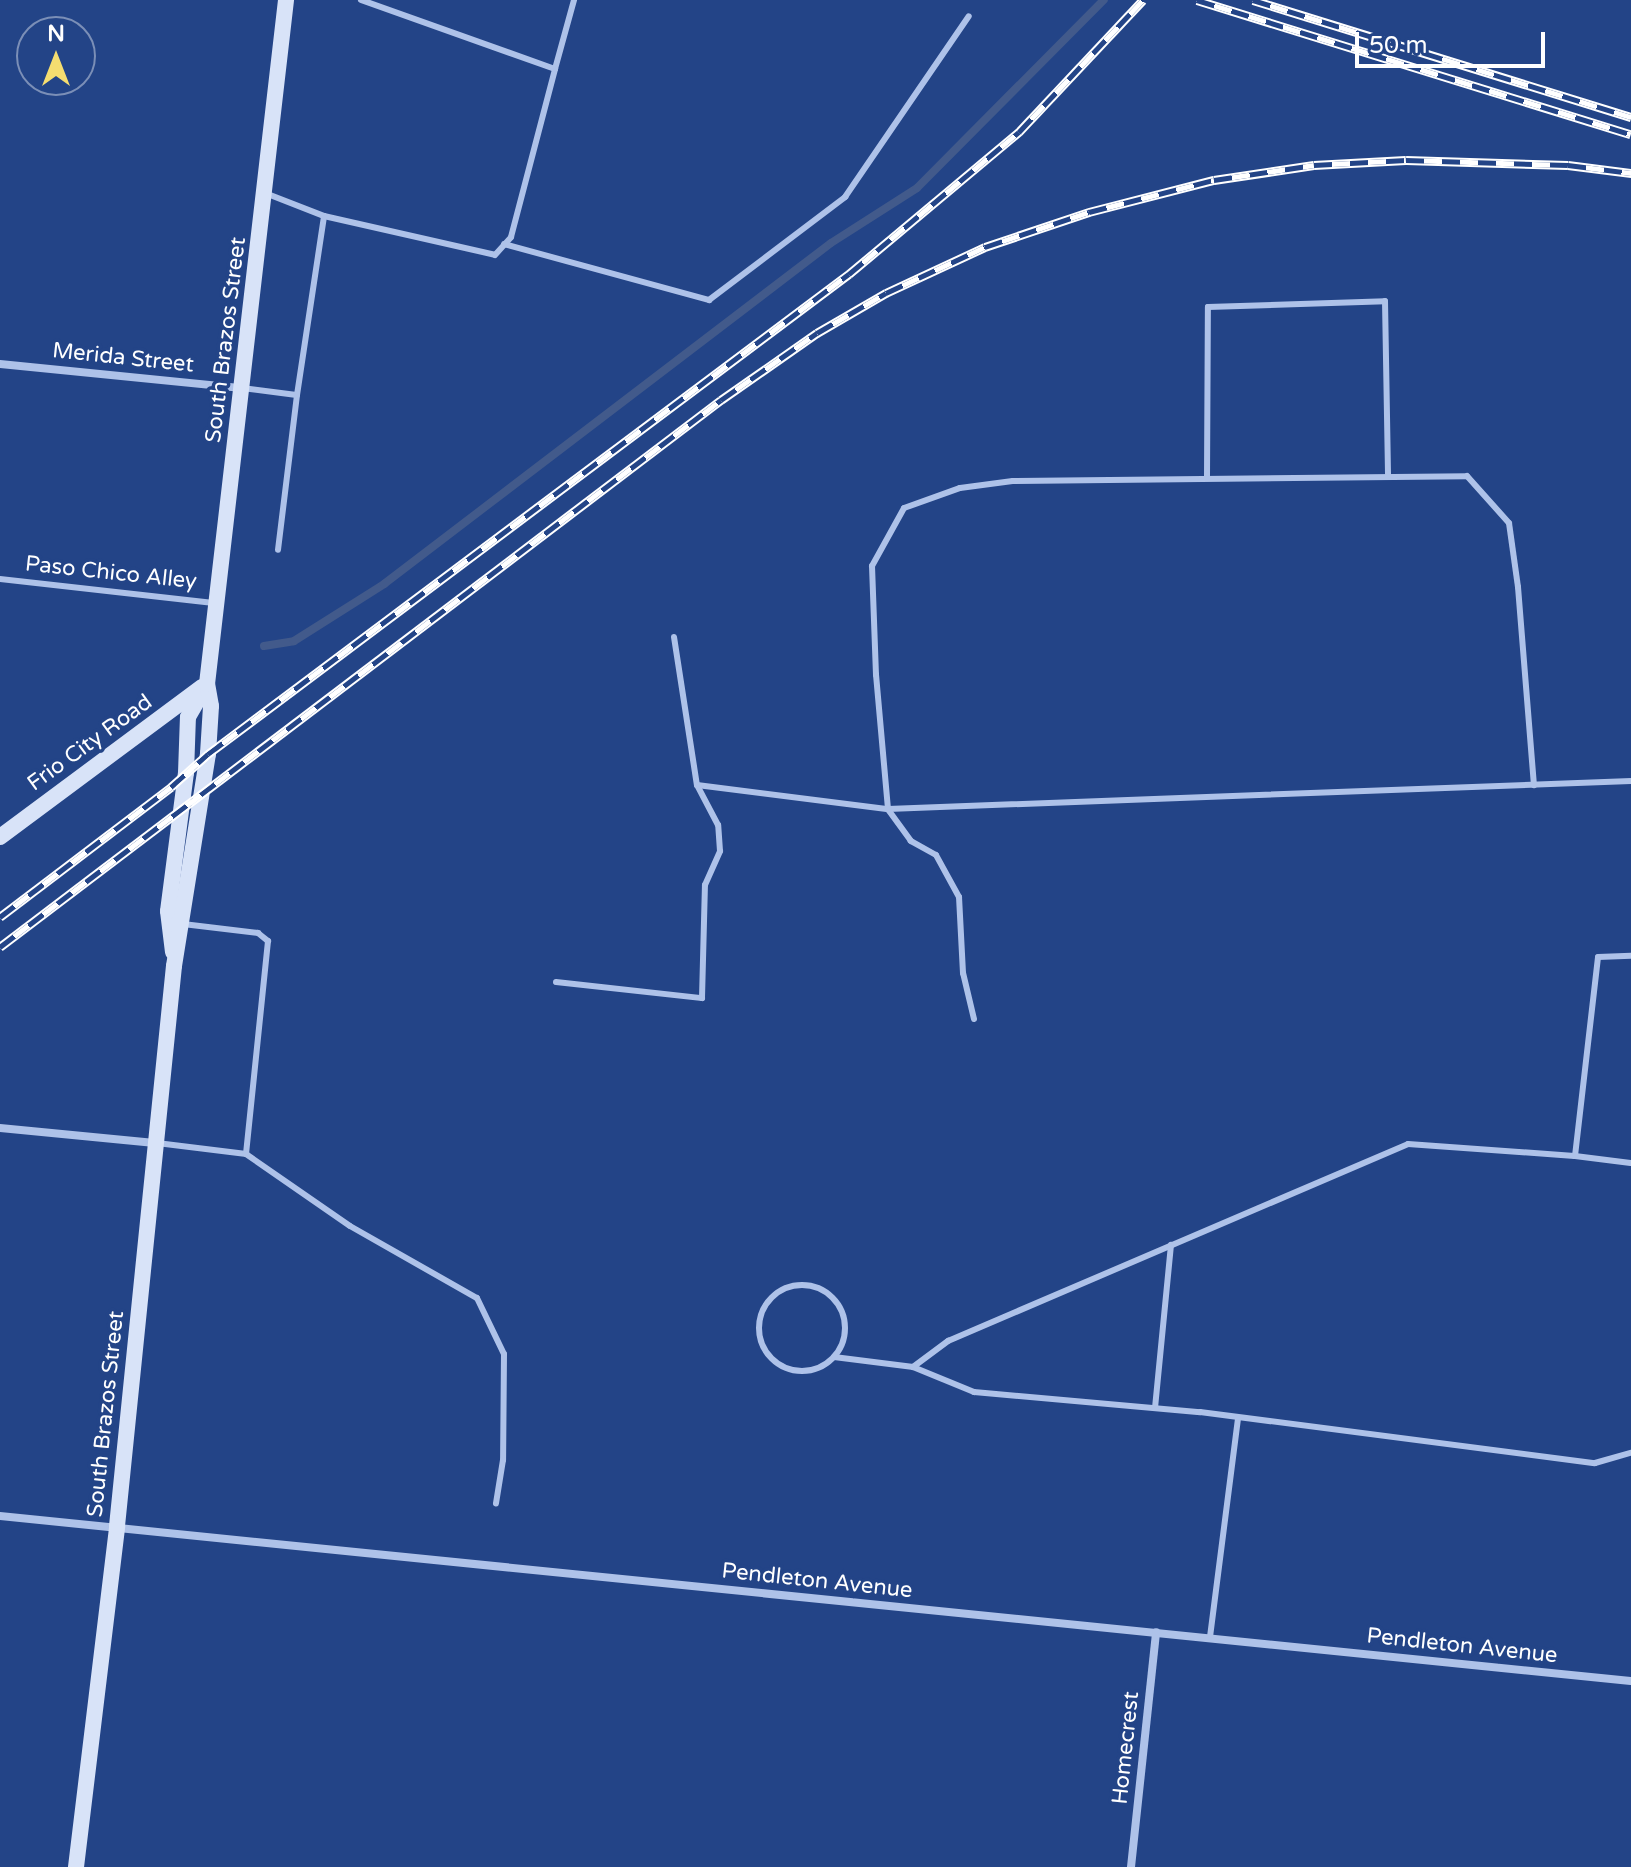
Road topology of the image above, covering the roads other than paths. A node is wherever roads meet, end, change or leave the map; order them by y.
1 (286, 0) edge
2 (361, 0) edge
3 (574, 0) edge
4 (969, 16) dead end
5 (555, 69) junction
6 (265, 193) junction
7 (324, 216) junction
8 (504, 244) junction
9 (0, 364) edge
10 (242, 388) junction
11 (297, 395) junction
12 (1388, 477) junction
13 (1207, 478) junction
14 (278, 550) dead end
15 (0, 579) edge
16 (217, 603) junction
17 (674, 637) dead end
18 (207, 684) junction
19 (1631, 781) edge
20 (697, 785) junction
21 (1534, 785) junction
22 (888, 809) junction
23 (8, 824) edge
24 (0, 837) edge
25 (183, 924) junction
26 (1631, 956) edge
27 (174, 966) junction
28 (556, 982) dead end
29 (974, 1019) dead end
30 (0, 1128) edge
31 (157, 1143) junction
32 (246, 1154) junction
33 (1575, 1156) junction
34 (1631, 1163) edge
35 (1171, 1245) junction
36 (834, 1357) junction
37 (913, 1367) junction
38 (1155, 1408) junction
39 (1238, 1418) junction
40 (1631, 1453) edge
41 (496, 1503) dead end
42 (0, 1516) edge
43 (117, 1526) junction
44 (1156, 1632) junction
45 (1210, 1637) junction
46 (1631, 1681) edge
47 (77, 1867) edge
48 (1131, 1867) edge

1 - 6 street, South Brazos Street
2 - 5 lane
3 - 5 lane
4 - 8 lane
5 - 8 lane
6 - 7 lane
6 - 10 street, South Brazos Street
7 - 8 lane
7 - 11 lane
9 - 10 street, Merida Street
10 - 11 lane
10 - 16 street, South Brazos Street
11 - 14 lane
12 - 13 lane
12 - 13 lane
12 - 21 lane
13 - 22 lane
15 - 16 lane, Paso Chico Alley
16 - 18 street, South Brazos Street
17 - 20 lane
18 - 23 street, Frio City Road
18 - 25 street, South Brazos Street
18 - 27 street, South Brazos Street
19 - 21 lane
20 - 22 lane
20 - 28 lane
21 - 22 lane
22 - 29 lane
23 - 24 street, Frio City Road
25 - 27 street, South Brazos Street
25 - 32 lane
26 - 33 lane
27 - 31 street, South Brazos Street
30 - 31 street
31 - 32 lane
31 - 43 street, South Brazos Street
32 - 41 lane
33 - 34 lane
33 - 35 lane
35 - 37 lane
35 - 38 lane
36 - 36 lane
36 - 37 lane
37 - 38 lane
38 - 39 lane
39 - 40 lane
39 - 45 lane
42 - 43 street, Pendleton Avenue
43 - 44 street, Pendleton Avenue
43 - 47 street, South Brazos Street
44 - 45 street, Pendleton Avenue
44 - 48 street, Homecrest
45 - 46 street, Pendleton Avenue

